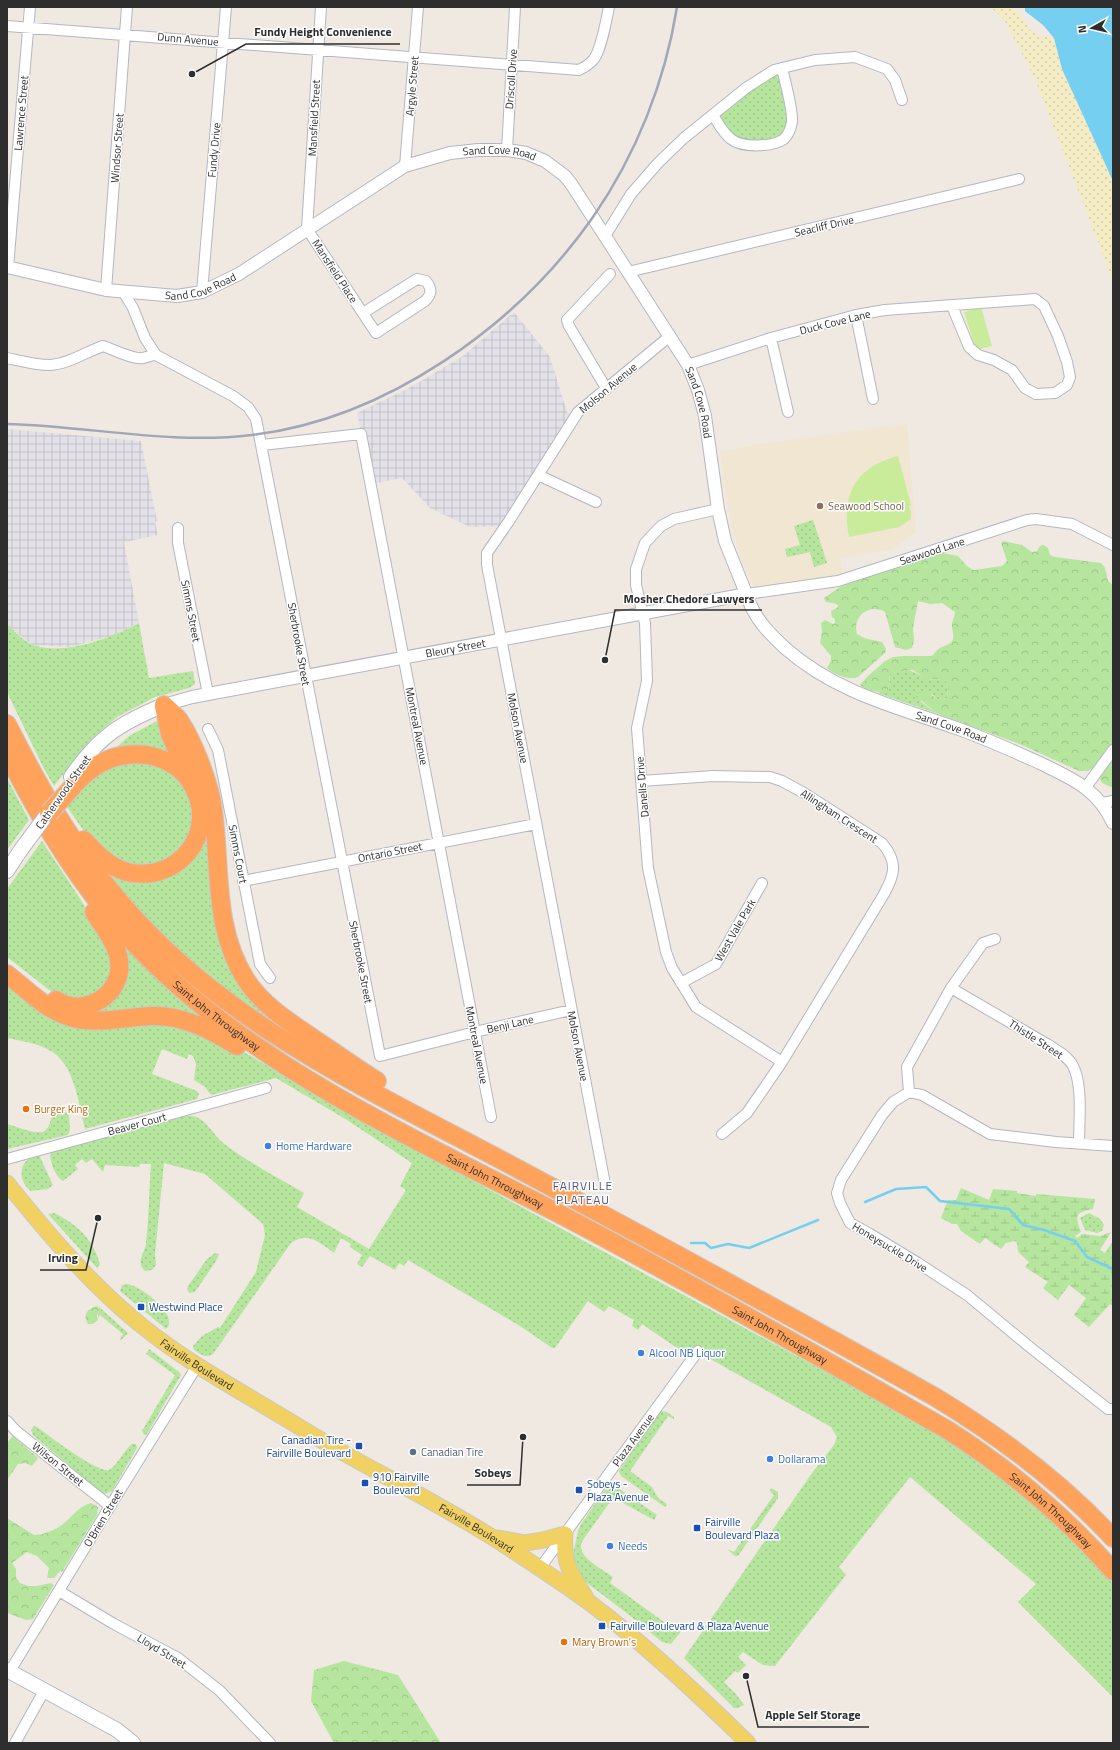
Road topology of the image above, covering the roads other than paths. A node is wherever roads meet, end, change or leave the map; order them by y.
1 (30, 7) edge
2 (127, 7) edge
3 (226, 7) edge
4 (321, 7) edge
5 (418, 7) edge
6 (515, 7) edge
7 (609, 7) edge
8 (7, 26) edge
9 (28, 27) junction
10 (125, 34) junction
11 (223, 42) junction
12 (318, 50) junction
13 (414, 58) junction
14 (512, 66) junction
15 (782, 68) junction
16 (902, 100) dead end
17 (713, 115) junction
18 (506, 150) junction
19 (405, 166) junction
20 (1020, 179) dead end
21 (307, 229) junction
22 (605, 236) junction
23 (7, 267) edge
24 (628, 272) junction
25 (610, 274) dead end
26 (106, 290) junction
27 (202, 292) junction
28 (124, 293) junction
29 (952, 306) junction
30 (363, 313) junction
31 (856, 315) junction
32 (670, 336) junction
33 (771, 338) junction
34 (156, 355) junction
35 (7, 358) edge
36 (688, 365) junction
37 (606, 388) junction
38 (873, 399) dead end
39 (788, 412) dead end
40 (262, 445) junction
41 (538, 475) junction
42 (596, 502) dead end
43 (718, 509) junction
44 (178, 528) dead end
45 (1113, 545) edge
46 (746, 594) junction
47 (641, 613) junction
48 (501, 639) junction
49 (404, 658) junction
50 (305, 676) junction
51 (208, 694) junction
52 (164, 705) junction
53 (7, 724) edge
54 (208, 729) dead end
55 (1113, 750) edge
56 (7, 754) edge
57 (28, 763) junction
58 (190, 780) junction
59 (73, 781) junction
60 (641, 782) junction
61 (1086, 787) junction
62 (31, 800) junction
63 (1108, 802) edge
64 (49, 813) joint
65 (1113, 822) edge
66 (536, 824) junction
67 (439, 843) junction
68 (342, 861) junction
69 (8, 868) edge
70 (244, 881) junction
71 (762, 883) dead end
72 (995, 939) dead end
73 (7, 961) edge
74 (7, 974) edge
75 (270, 978) dead end
76 (681, 983) junction
77 (951, 988) junction
78 (572, 1010) junction
79 (475, 1032) junction
80 (380, 1056) joint
81 (782, 1062) junction
82 (266, 1088) dead end
83 (909, 1092) junction
84 (369, 1115) junction
85 (491, 1117) dead end
86 (722, 1134) dead end
87 (1079, 1143) junction
88 (1113, 1146) edge
89 (497, 1157) junction
90 (7, 1159) edge
91 (7, 1183) edge
92 (605, 1184) dead end
93 (698, 1351) dead end
94 (197, 1366) junction
95 (1113, 1409) edge
96 (7, 1421) edge
97 (110, 1506) junction
98 (565, 1534) junction
99 (491, 1536) junction
100 (1113, 1538) edge
101 (540, 1568) junction
102 (1113, 1571) edge
103 (59, 1590) junction
104 (590, 1604) junction
105 (9, 1670) edge
106 (44, 1691) junction
107 (14, 1743) edge
108 (133, 1743) edge
109 (270, 1743) edge
110 (748, 1743) edge

1 - 9 street, Lawrence Street
2 - 10 street, Windsor Street
3 - 11 street, Fundy Drive
4 - 12 street, Mansfield Street
5 - 13 street, Argyle Street
6 - 14 street, Driscoll Drive
7 - 14 street, Dunn Avenue
8 - 9 street, Dunn Avenue
9 - 10 street, Dunn Avenue
9 - 23 street, Lawrence Street
10 - 11 street, Dunn Avenue
10 - 26 street, Windsor Street
11 - 12 street, Dunn Avenue
11 - 27 street, Fundy Drive
12 - 13 street, Dunn Avenue
12 - 21 street, Mansfield Street
13 - 14 street, Dunn Avenue
13 - 19 street, Argyle Street
14 - 18 street, Driscoll Drive
15 - 16 street
15 - 17 street
15 - 17 street
17 - 22 street
18 - 19 street, Sand Cove Road
18 - 22 street, Sand Cove Road
19 - 21 street, Sand Cove Road
20 - 24 street, Seacliff Drive
21 - 27 street, Sand Cove Road
21 - 30 street, Mansfield Place
22 - 24 street, Sand Cove Road
23 - 26 street, Sand Cove Road
24 - 32 street, Sand Cove Road
25 - 37 street
26 - 28 street, Sand Cove Road
27 - 28 street, Sand Cove Road
28 - 34 street, Sherbrooke Street
29 - 29 street, Duck Cove Lane
29 - 31 street, Duck Cove Lane
30 - 30 street, Mansfield Place
31 - 33 street, Duck Cove Lane
31 - 38 street
32 - 36 street, Sand Cove Road
32 - 37 street, Molson Avenue
33 - 36 street, Duck Cove Lane
33 - 39 street
34 - 35 street
34 - 40 street, Sherbrooke Street
36 - 43 street, Sand Cove Road
37 - 41 street, Molson Avenue
40 - 49 street, Montreal Avenue
40 - 50 street, Sherbrooke Street
41 - 42 street
41 - 48 street, Molson Avenue
43 - 46 street, Sand Cove Road
43 - 47 street, Danells Drive
44 - 51 street, Simms Street
45 - 46 street, Seawood Lane
46 - 47 street, Bleury Street
46 - 61 street, Sand Cove Road
47 - 48 street, Bleury Street
47 - 60 street, Danells Drive
48 - 49 street, Bleury Street
48 - 66 street, Molson Avenue
49 - 50 street, Bleury Street
49 - 67 street, Montreal Avenue
50 - 51 street, Bleury Street
50 - 68 street, Sherbrooke Street
51 - 52 street, Bleury Street
52 - 58 highway
52 - 59 main road, Catherwood Street
52 - 89 highway
53 - 57 highway, Saint John Throughway
54 - 70 street, Simms Court
55 - 61 street
56 - 62 highway, Saint John Throughway
57 - 58 highway
57 - 89 highway, Saint John Throughway
58 - 59 highway
59 - 64 highway, bridge
60 - 76 street, Danells Drive
60 - 81 street, Allingham Crescent
61 - 63 street, Sand Cove Road
62 - 73 highway
62 - 84 highway, Saint John Throughway
63 - 65 street, Sand Cove Road
64 - 69 main road, Catherwood Street, bridge
66 - 67 street, Ontario Street
66 - 78 street, Molson Avenue
67 - 68 street, Ontario Street
67 - 79 street, Montreal Avenue
68 - 70 street, Ontario Street
68 - 80 street, Sherbrooke Street
70 - 75 street, Simms Court
71 - 76 street, West Vale Park
72 - 77 street
74 - 84 highway
76 - 81 street, Danells Drive
77 - 83 street
77 - 87 street, Thistle Street
78 - 79 street, Benji Lane
78 - 92 street, Molson Avenue
79 - 80 street, Benji Lane
79 - 85 street, Montreal Avenue
81 - 86 street, Allingham Crescent
82 - 90 street, Beaver Court
83 - 87 street
83 - 95 street, Honeysuckle Drive
84 - 102 highway, Saint John Throughway
87 - 88 street
89 - 100 highway, Saint John Throughway
91 - 94 main road, Fairville Boulevard
93 - 98 street, Plaza Avenue
94 - 97 street, O'Brien Street
94 - 99 main road, Fairville Boulevard
96 - 97 street, Wilson Street
97 - 103 street, O'Brien Street
98 - 99 main road
98 - 101 street, Plaza Avenue
98 - 104 main road
99 - 101 main road, Fairville Boulevard
101 - 104 main road, Fairville Boulevard
103 - 105 street, O'Brien Street
103 - 109 street, Lloyd Street
104 - 110 main road, Fairville Boulevard
105 - 106 main road
106 - 107 street
106 - 108 main road

